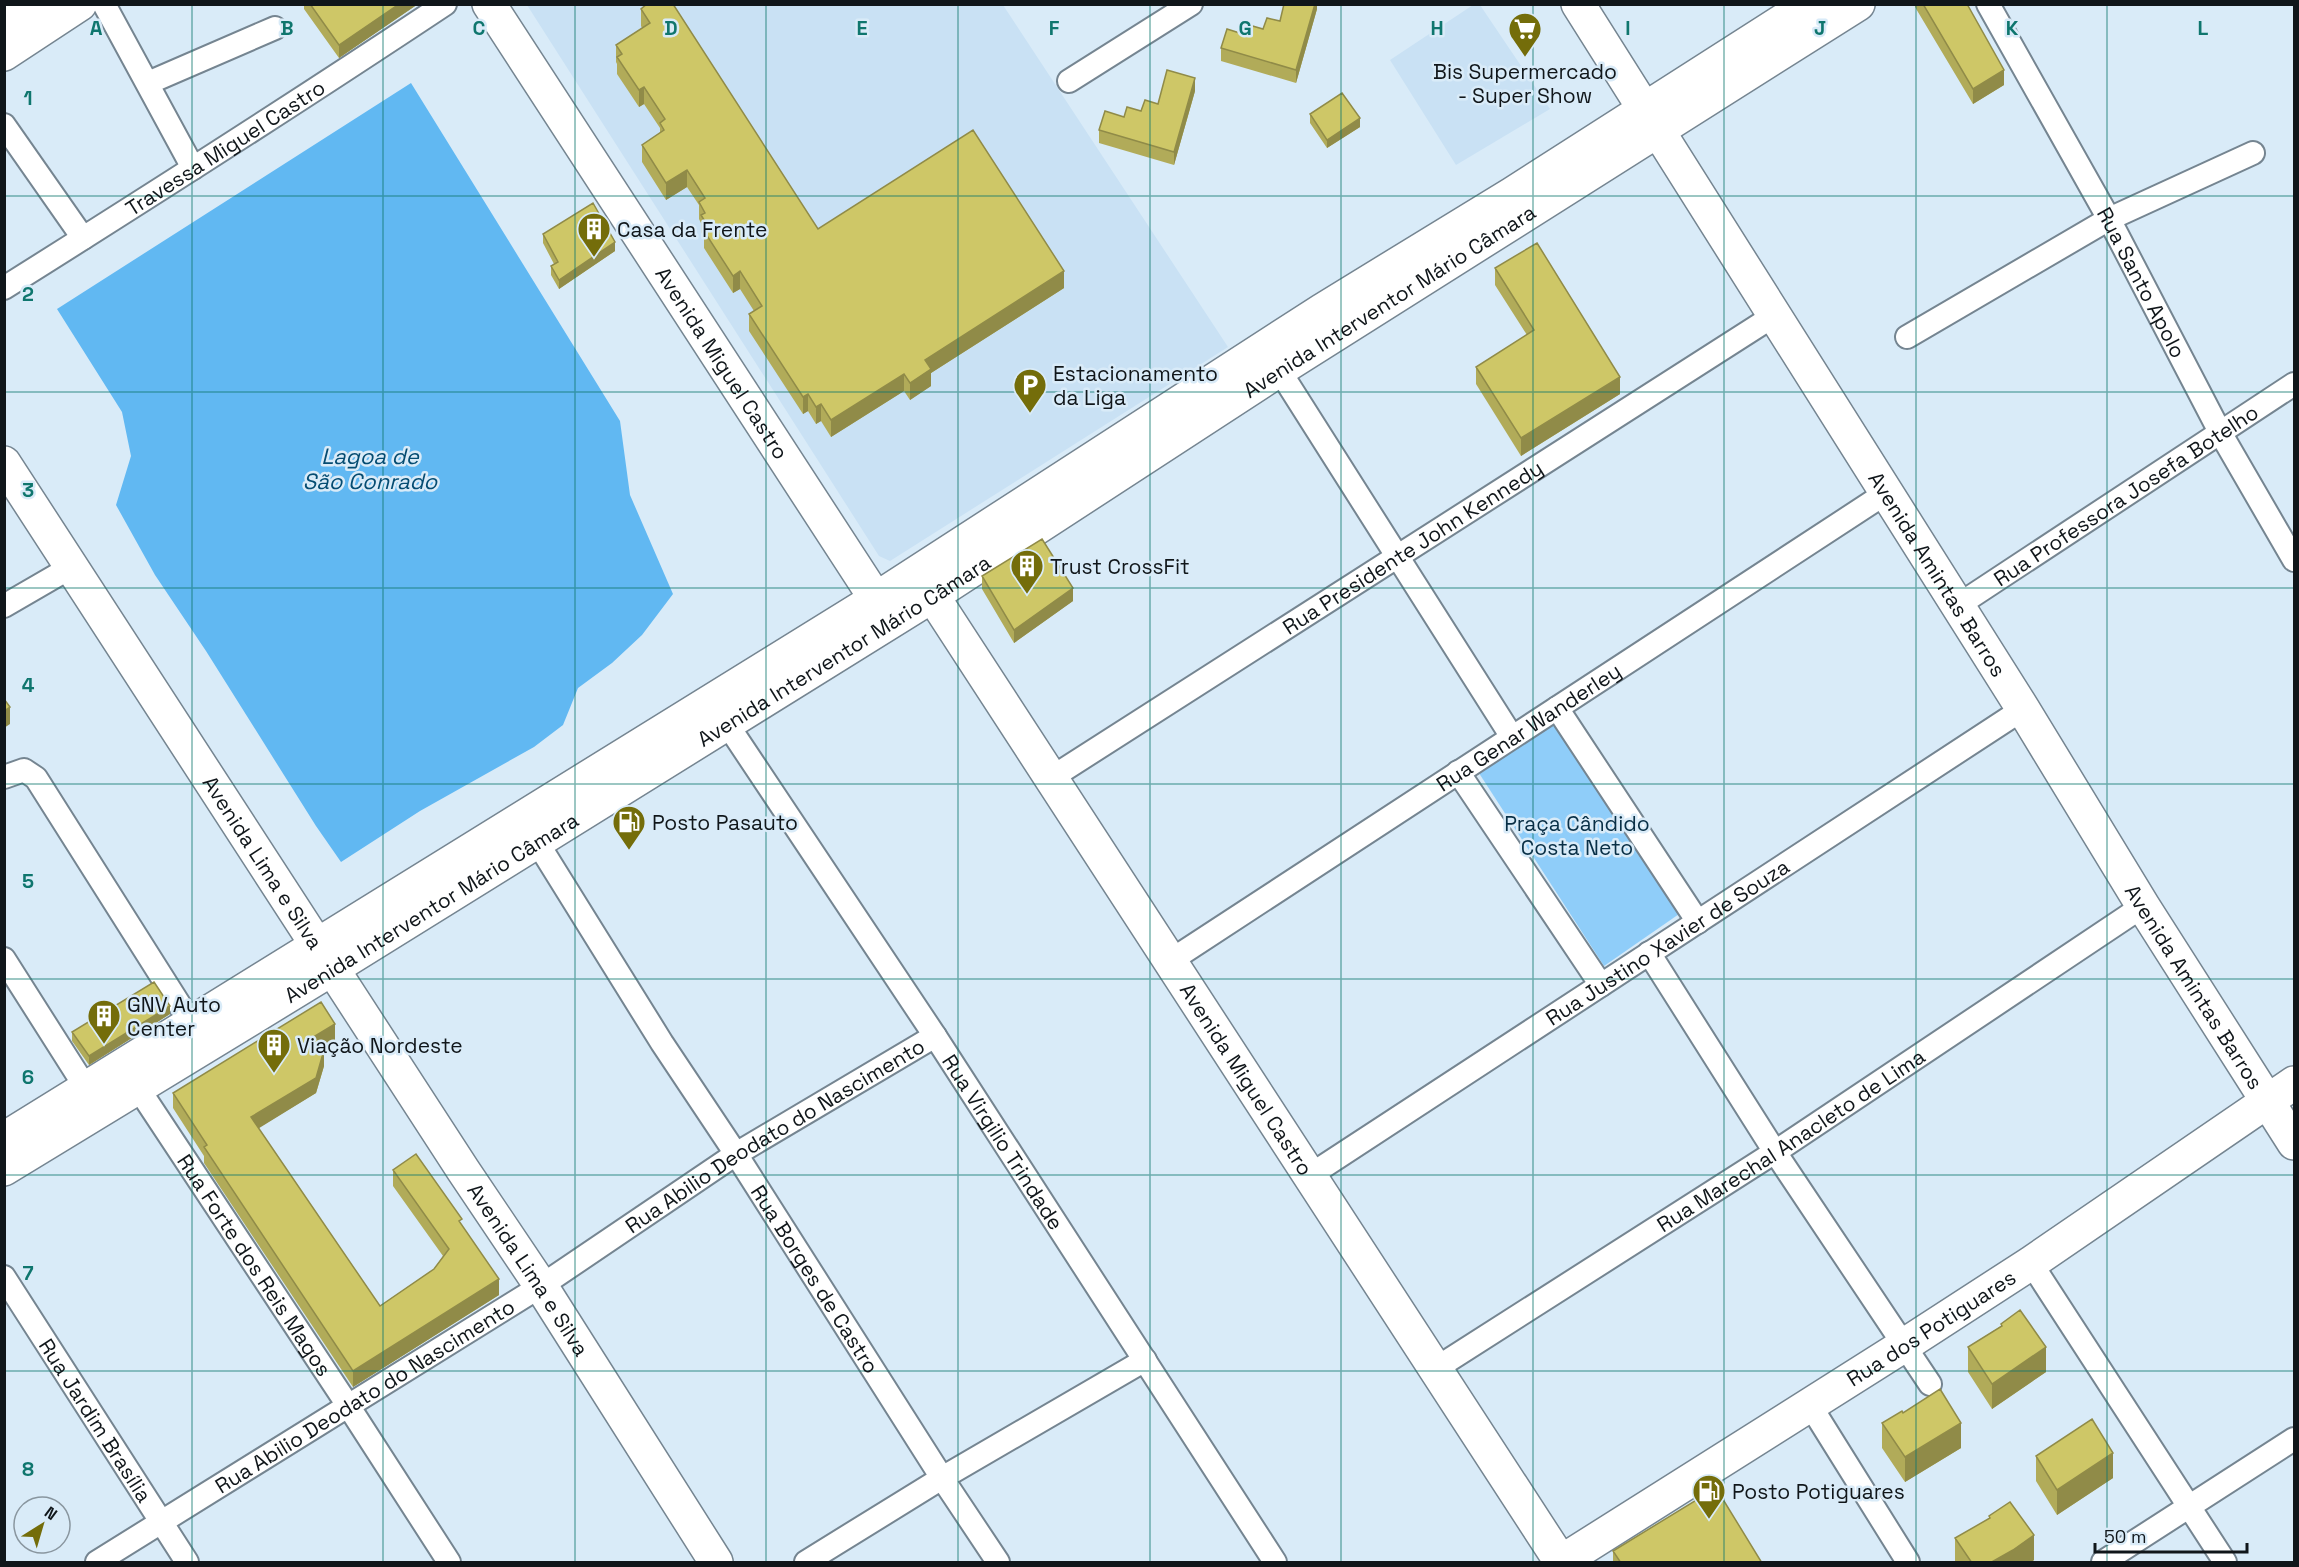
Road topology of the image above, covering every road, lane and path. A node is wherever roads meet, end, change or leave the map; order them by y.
1 (34, 4) edge
2 (105, 4) edge
3 (445, 4) edge
4 (489, 4) edge
5 (1191, 4) edge
6 (1578, 4) edge
7 (1809, 4) edge
8 (1858, 4) edge
9 (1988, 4) edge
10 (68, 8) edge
11 (4, 24) edge
12 (275, 28) dead end
13 (4, 54) edge
14 (1070, 81) dead end
15 (148, 83) junction
16 (1652, 119) junction
17 (4, 124) edge
18 (2253, 153) dead end
19 (193, 168) junction
20 (2109, 219) junction
21 (83, 238) junction
22 (4, 288) edge
23 (1775, 315) junction
24 (1907, 337) dead end
25 (1279, 370) junction
26 (2295, 384) edge
27 (2221, 434) junction
28 (4, 463) edge
29 (1886, 493) junction
30 (1398, 555) junction
31 (2295, 560) edge
32 (73, 566) junction
33 (932, 596) junction
34 (892, 600) junction
35 (4, 606) edge
36 (1958, 606) junction
37 (1557, 708) junction
38 (2024, 709) junction
39 (727, 724) junction
40 (1512, 737) junction
41 (1458, 772) junction
42 (15, 774) edge
43 (1051, 778) junction
44 (537, 842) junction
45 (2143, 906) junction
46 (1698, 922) junction
47 (1649, 953) junction
48 (325, 957) junction
49 (4, 959) edge
50 (1170, 961) junction
51 (1601, 986) junction
52 (191, 1023) junction
53 (934, 1036) junction
54 (2295, 1083) edge
55 (86, 1088) junction
56 (138, 1088) junction
57 (2267, 1100) junction
58 (4, 1138) edge
59 (2295, 1143) edge
60 (1776, 1152) junction
61 (736, 1154) junction
62 (4, 1169) edge
63 (1309, 1176) junction
64 (2031, 1263) junction
65 (4, 1276) edge
66 (541, 1286) junction
67 (1903, 1346) junction
68 (1145, 1360) junction
69 (1435, 1369) junction
70 (1930, 1384) dead end
71 (1810, 1405) junction
72 (349, 1407) junction
73 (2295, 1439) edge
74 (942, 1478) junction
75 (2189, 1508) junction
76 (161, 1523) junction
77 (97, 1563) edge
78 (187, 1563) edge
79 (449, 1563) edge
80 (716, 1563) edge
81 (806, 1563) edge
82 (998, 1563) edge
83 (1275, 1563) edge
84 (1561, 1563) edge
85 (1908, 1563) edge
86 (2103, 1563) edge
87 (2225, 1563) edge

1 - 11 main road
2 - 15 street
3 - 19 street, Travessa Miguel Castro
4 - 34 main road, Avenida Miguel Castro
5 - 14 street
6 - 16 main road, Avenida Amintas Barros
7 - 16 main road, Avenida Interventor Mário Câmara
8 - 16 main road, Avenida Interventor Mário Câmara
9 - 20 street, Rua Santo Apolo
10 - 13 main road
12 - 15 street
15 - 19 street
16 - 23 main road, Avenida Amintas Barros
16 - 25 main road, Avenida Interventor Mário Câmara
16 - 34 main road, Avenida Interventor Mário Câmara
17 - 21 street
18 - 20 street
19 - 21 street, Travessa Miguel Castro
20 - 24 street
20 - 27 street, Rua Santo Apolo
21 - 22 street, Travessa Miguel Castro
23 - 29 main road, Avenida Amintas Barros
23 - 30 street, Rua Presidente John Kennedy
25 - 30 street
25 - 33 main road, Avenida Interventor Mário Câmara
26 - 27 street, Rua Professora Josefa Botelho
27 - 31 street, Rua Santo Apolo
27 - 36 street, Rua Professora Josefa Botelho
28 - 32 main road, Avenida Lima e Silva
29 - 36 main road, Avenida Amintas Barros
29 - 37 street, Rua Genar Wanderley
30 - 40 street
30 - 43 street, Rua Presidente John Kennedy
32 - 35 street
32 - 48 main road, Avenida Lima e Silva
33 - 34 main road, Avenida Interventor Mário Câmara
33 - 43 main road, Avenida Miguel Castro
34 - 39 main road, Avenida Interventor Mário Câmara
34 - 48 main road, Avenida Interventor Mário Câmara
36 - 38 main road, Avenida Amintas Barros
37 - 40 street, Rua Genar Wanderley
37 - 46 street
38 - 45 main road, Avenida Amintas Barros
38 - 46 street, Rua Justino Xavier de Souza
39 - 44 main road, Avenida Interventor Mário Câmara
39 - 53 street, Rua Virgilio Trindade
40 - 41 street, Rua Genar Wanderley
41 - 50 street, Rua Genar Wanderley
41 - 51 street
42 - 52 street
43 - 50 main road, Avenida Miguel Castro
44 - 48 main road, Avenida Interventor Mário Câmara
44 - 61 street, Rua Borges de Castro
45 - 57 main road, Avenida Amintas Barros
45 - 60 street, Rua Marechal Anacleto de Lima
46 - 47 street, Rua Justino Xavier de Souza
47 - 51 street, Rua Justino Xavier de Souza
47 - 60 street
48 - 52 main road, Avenida Interventor Mário Câmara
48 - 56 main road, Avenida Interventor Mário Câmara
48 - 66 main road, Avenida Lima e Silva
49 - 55 street
50 - 63 main road, Avenida Miguel Castro
51 - 63 street, Rua Justino Xavier de Souza
52 - 55 main road, Avenida Interventor Mário Câmara
53 - 61 street, Rua Abilio Deodato do Nascimento
53 - 68 street, Rua Virgilio Trindade
54 - 57 main road, Rua dos Potiguares
55 - 58 main road, Avenida Interventor Mário Câmara
56 - 62 main road, Avenida Interventor Mário Câmara
56 - 72 street, Rua Forte dos Reis Magos
57 - 59 main road, Avenida Amintas Barros
57 - 64 main road, Rua dos Potiguares
60 - 67 street
60 - 69 street, Rua Marechal Anacleto de Lima
61 - 66 street, Rua Abilio Deodato do Nascimento
61 - 74 street, Rua Borges de Castro
63 - 69 main road, Avenida Miguel Castro
64 - 67 main road, Rua dos Potiguares
64 - 75 street
65 - 76 street, Rua Jardim Brasília
66 - 72 street, Rua Abilio Deodato do Nascimento
66 - 80 main road, Avenida Lima e Silva
67 - 70 street
67 - 71 main road, Rua dos Potiguares
68 - 74 street
68 - 83 street, Rua Virgilio Trindade
69 - 84 main road, Avenida Miguel Castro
71 - 84 main road, Rua dos Potiguares
71 - 85 street
72 - 76 street, Rua Abilio Deodato do Nascimento
72 - 79 street, Rua Forte dos Reis Magos
73 - 75 street
74 - 81 street
74 - 82 street, Rua Borges de Castro
75 - 86 street
75 - 87 street
76 - 77 street, Rua Abilio Deodato do Nascimento
76 - 78 street, Rua Jardim Brasília

